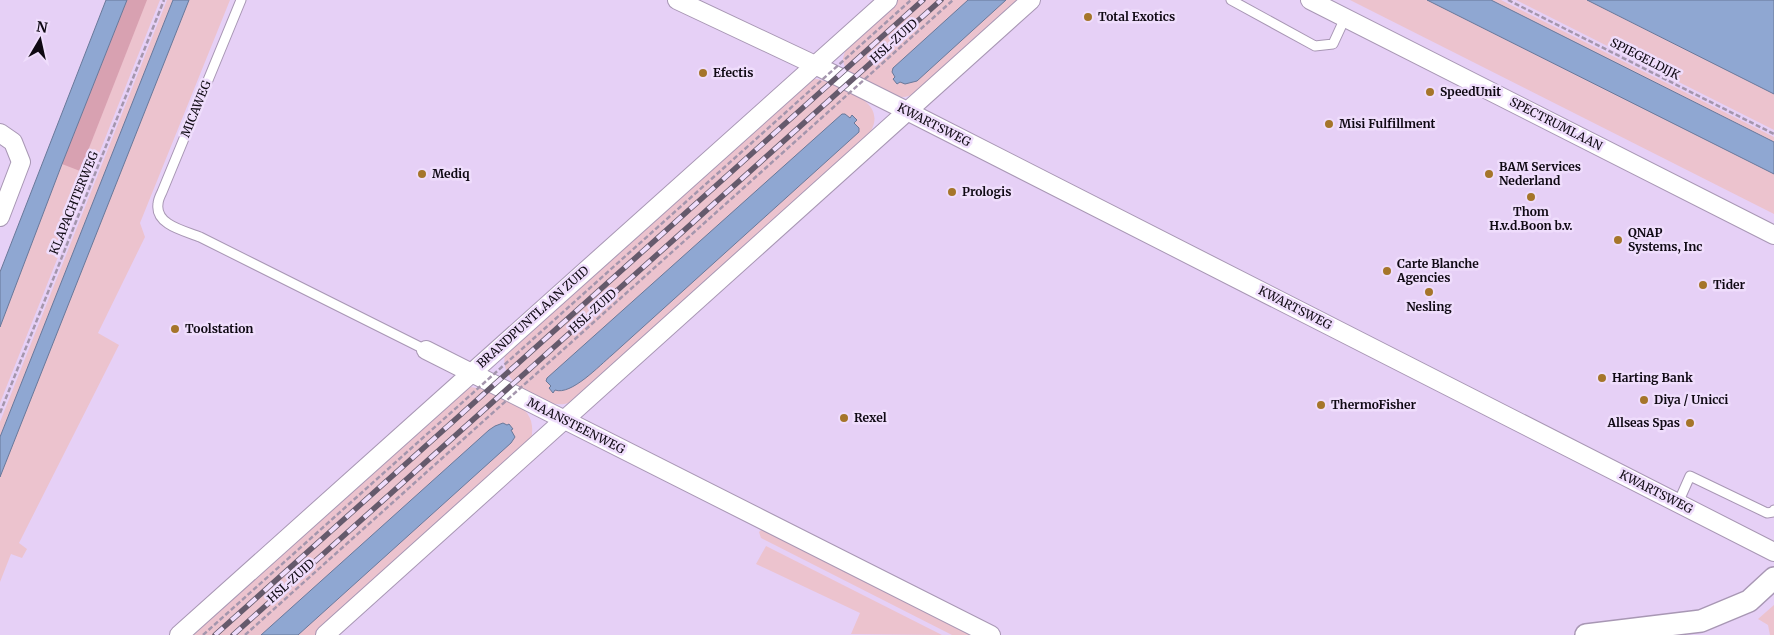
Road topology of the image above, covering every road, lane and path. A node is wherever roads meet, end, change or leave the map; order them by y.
1 (164, 0) edge
2 (241, 0) edge
3 (677, 0) edge
4 (888, 0) edge
5 (911, 0) edge
6 (952, 0) edge
7 (1031, 0) edge
8 (1231, 0) edge
9 (1310, 0) edge
10 (1508, 0) edge
11 (1345, 18) junction
12 (815, 65) junction
13 (907, 111) junction
14 (0, 133) edge
15 (1774, 134) edge
16 (0, 217) edge
17 (161, 218) joint
18 (1774, 235) edge
19 (426, 350) joint
20 (472, 372) junction
21 (0, 413) edge
22 (564, 420) junction
23 (1678, 503) junction
24 (1774, 510) edge
25 (1774, 552) edge
26 (1774, 578) edge
27 (179, 635) edge
28 (203, 635) edge
29 (245, 635) edge
30 (325, 635) edge
31 (991, 635) edge
32 (1586, 635) edge

1 - 21 path, KLAPACHTERWEG
2 - 17 lane, MICAWEG
3 - 12 street, KWARTSWEG
4 - 12 street, BRANDPUNTLAAN ZUID
5 - 28 path, HSL-ZUID, bridge
6 - 29 path, HSL-ZUID, bridge
7 - 13 street
8 - 11 lane
9 - 11 street, SPECTRUMLAAN
10 - 15 path, SPIEGELDIJK
11 - 18 street, SPECTRUMLAAN
12 - 13 street, KWARTSWEG
12 - 20 street, BRANDPUNTLAAN ZUID
13 - 22 street
13 - 23 street, KWARTSWEG
14 - 16 street
17 - 19 lane, MAANSTEENWEG
19 - 20 street, MAANSTEENWEG
20 - 22 street, MAANSTEENWEG
20 - 27 street, BRANDPUNTLAAN ZUID
22 - 30 street
22 - 31 street, MAANSTEENWEG
23 - 24 lane
23 - 25 street, KWARTSWEG
26 - 32 street

